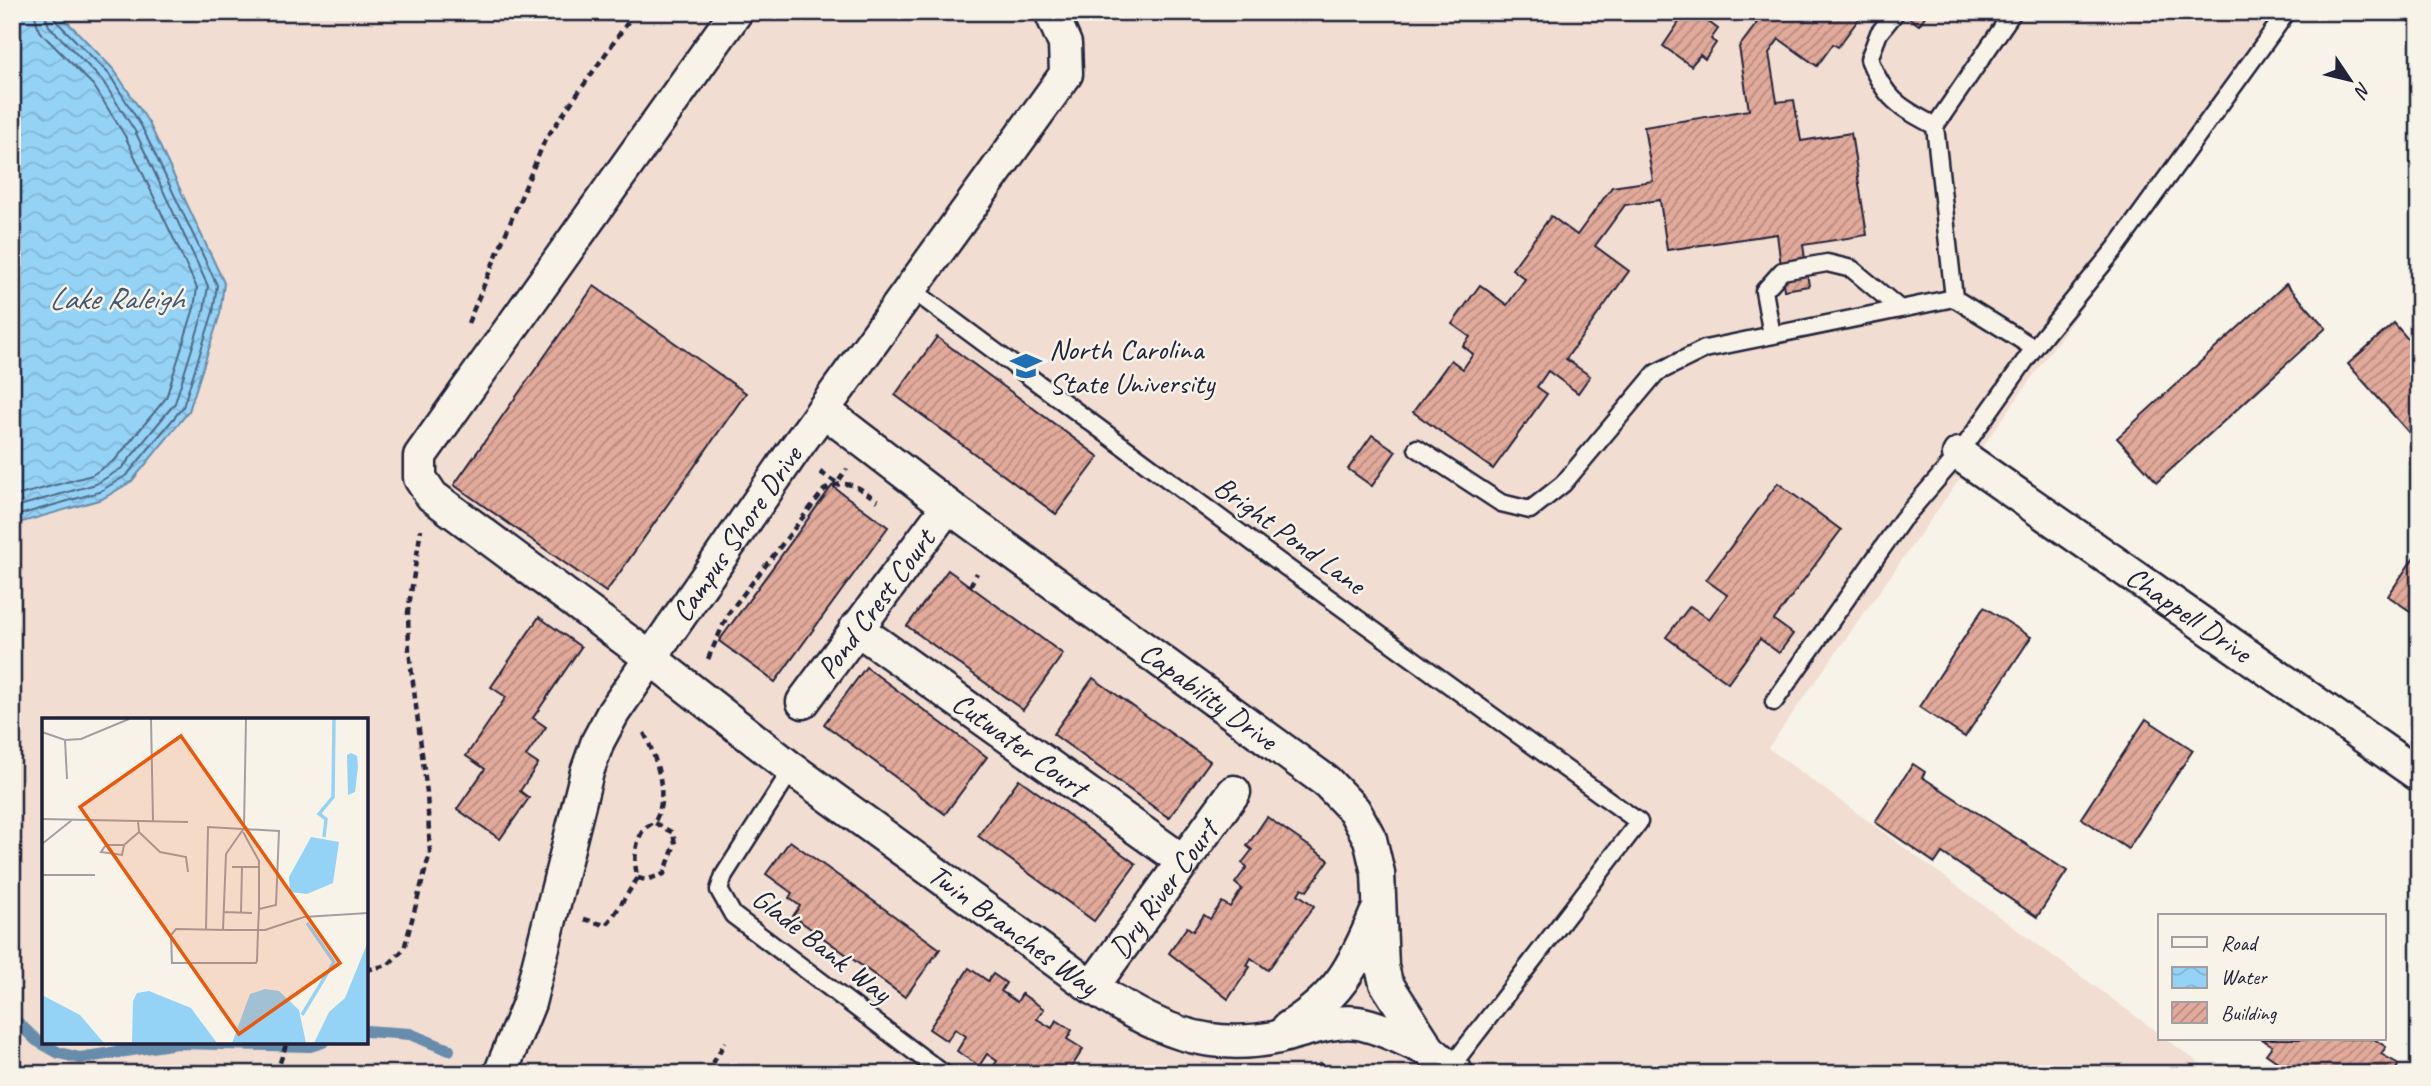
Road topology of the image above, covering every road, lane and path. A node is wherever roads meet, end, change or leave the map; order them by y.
1 (736, 12) edge
2 (1051, 12) edge
3 (1896, 12) edge
4 (2013, 12) edge
5 (2287, 12) edge
6 (1935, 126) junction
7 (911, 289) junction
8 (1954, 298) junction
9 (1900, 309) junction
10 (1772, 335) junction
11 (2034, 348) junction
12 (823, 410) junction
13 (866, 443) junction
14 (1417, 448) dead end
15 (792, 453) junction
16 (1959, 454) junction
17 (836, 483) junction
18 (948, 506) junction
19 (927, 534) junction
20 (977, 573) dead end
21 (970, 586) dead end
22 (856, 628) junction
23 (649, 657) junction
24 (708, 659) dead end
25 (803, 702) dead end
26 (1774, 702) dead end
27 (644, 733) dead end
28 (792, 769) junction
29 (2419, 775) edge
30 (1234, 792) dead end
31 (655, 822) junction
32 (1184, 862) junction
33 (638, 878) junction
34 (1378, 907) junction
35 (579, 931) dead end
36 (1093, 987) junction
37 (1272, 1038) junction
38 (725, 1042) dead end
39 (286, 1044) edge
40 (1445, 1066) edge
41 (276, 1074) edge
42 (500, 1074) edge
43 (707, 1074) edge
44 (944, 1074) edge

1 - 23 street, Twin Branches Way
2 - 7 street, Campus Shore Drive
3 - 6 lane
4 - 6 lane
5 - 11 lane
6 - 8 lane
7 - 12 street, Campus Shore Drive
7 - 40 lane, Bright Pond Lane
8 - 9 lane
8 - 11 lane
9 - 10 lane
9 - 10 lane
10 - 14 lane
11 - 16 lane
12 - 13 street, Capability Drive
12 - 15 street, Campus Shore Drive
13 - 17 path
13 - 18 street, Capability Drive
15 - 17 path
15 - 23 street, Campus Shore Drive
16 - 26 lane
16 - 29 street, Chappell Drive
17 - 19 path
17 - 24 path
18 - 19 street, Pond Crest Court
18 - 34 street, Capability Drive
19 - 22 street, Pond Crest Court
20 - 21 path
22 - 25 street, Pond Crest Court
22 - 32 street, Cutwater Court
23 - 28 street, Twin Branches Way
23 - 42 street, Campus Shore Drive
27 - 31 path
28 - 36 street, Twin Branches Way
28 - 44 lane, Glade Bank Way
30 - 32 street, Dry River Court
31 - 33 path
31 - 33 path
32 - 36 street, Dry River Court
33 - 35 path
34 - 37 street
34 - 40 street, Capability Drive
36 - 37 street, Twin Branches Way
37 - 40 street, Twin Branches Way
38 - 43 path
39 - 41 path

